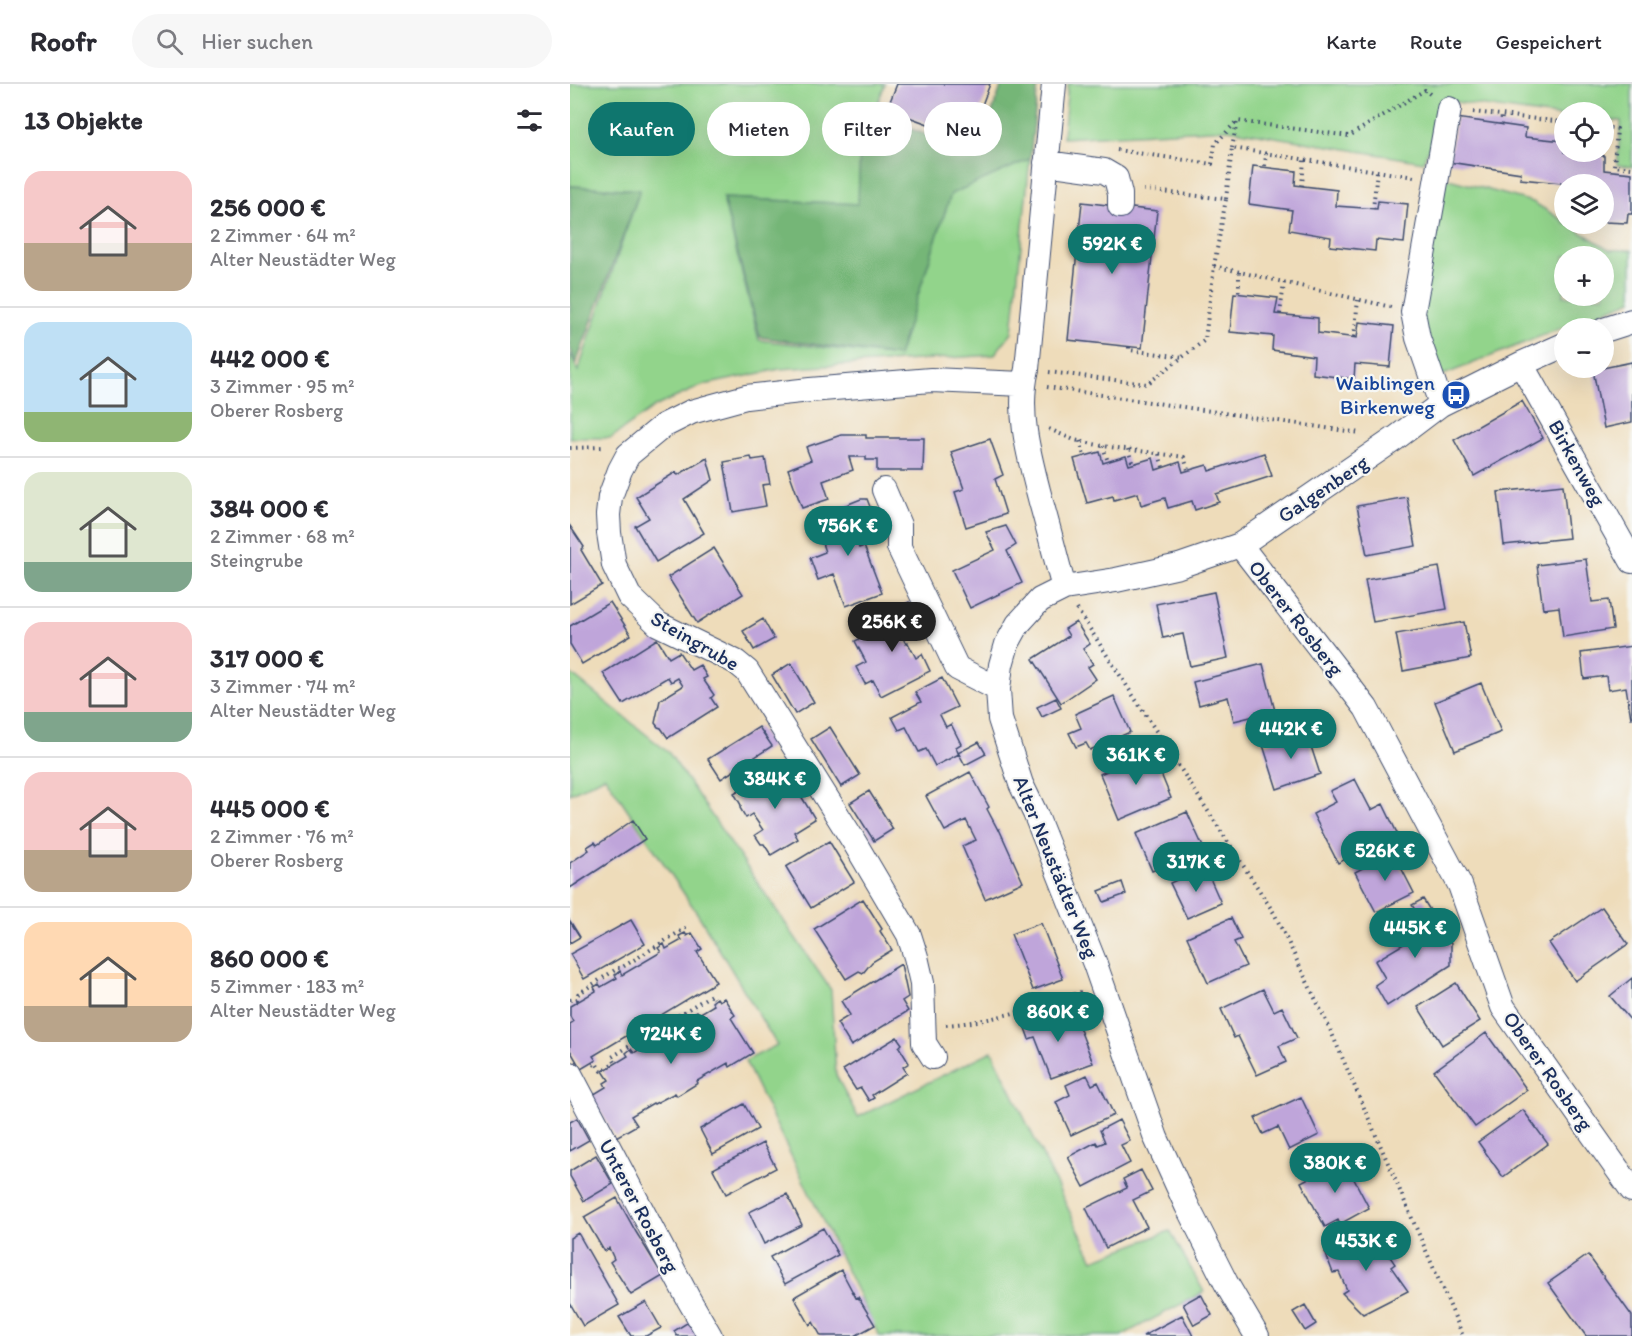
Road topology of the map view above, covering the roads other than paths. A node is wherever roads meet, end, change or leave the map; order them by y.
1 (1054, 84) edge
2 (1449, 109) road end
3 (1046, 164) junction
4 (1120, 197) road end
5 (1632, 321) edge
6 (1614, 327) edge
7 (1554, 349) edge
8 (1521, 364) junction
9 (1025, 376) junction
10 (1441, 404) junction
11 (884, 490) dead end
12 (1240, 545) junction
13 (1632, 561) edge
14 (1064, 588) junction
15 (998, 689) junction
16 (933, 1057) dead end
17 (570, 1074) edge
18 (1632, 1190) edge
19 (710, 1336) edge
20 (1257, 1336) edge

1 - 3 street
2 - 10 street
3 - 4 street
3 - 9 street
5 - 6 street
7 - 8 street, Galgenberg
8 - 10 street, Galgenberg
8 - 13 street, Birkenweg
9 - 14 street
9 - 16 street, Steingrube
10 - 12 street, Galgenberg
11 - 15 street
12 - 14 street, Galgenberg
12 - 18 street, Oberer Rosberg
14 - 15 street, Alter Neustädter Weg
15 - 20 street, Alter Neustädter Weg
17 - 19 street, Unterer Rosberg

